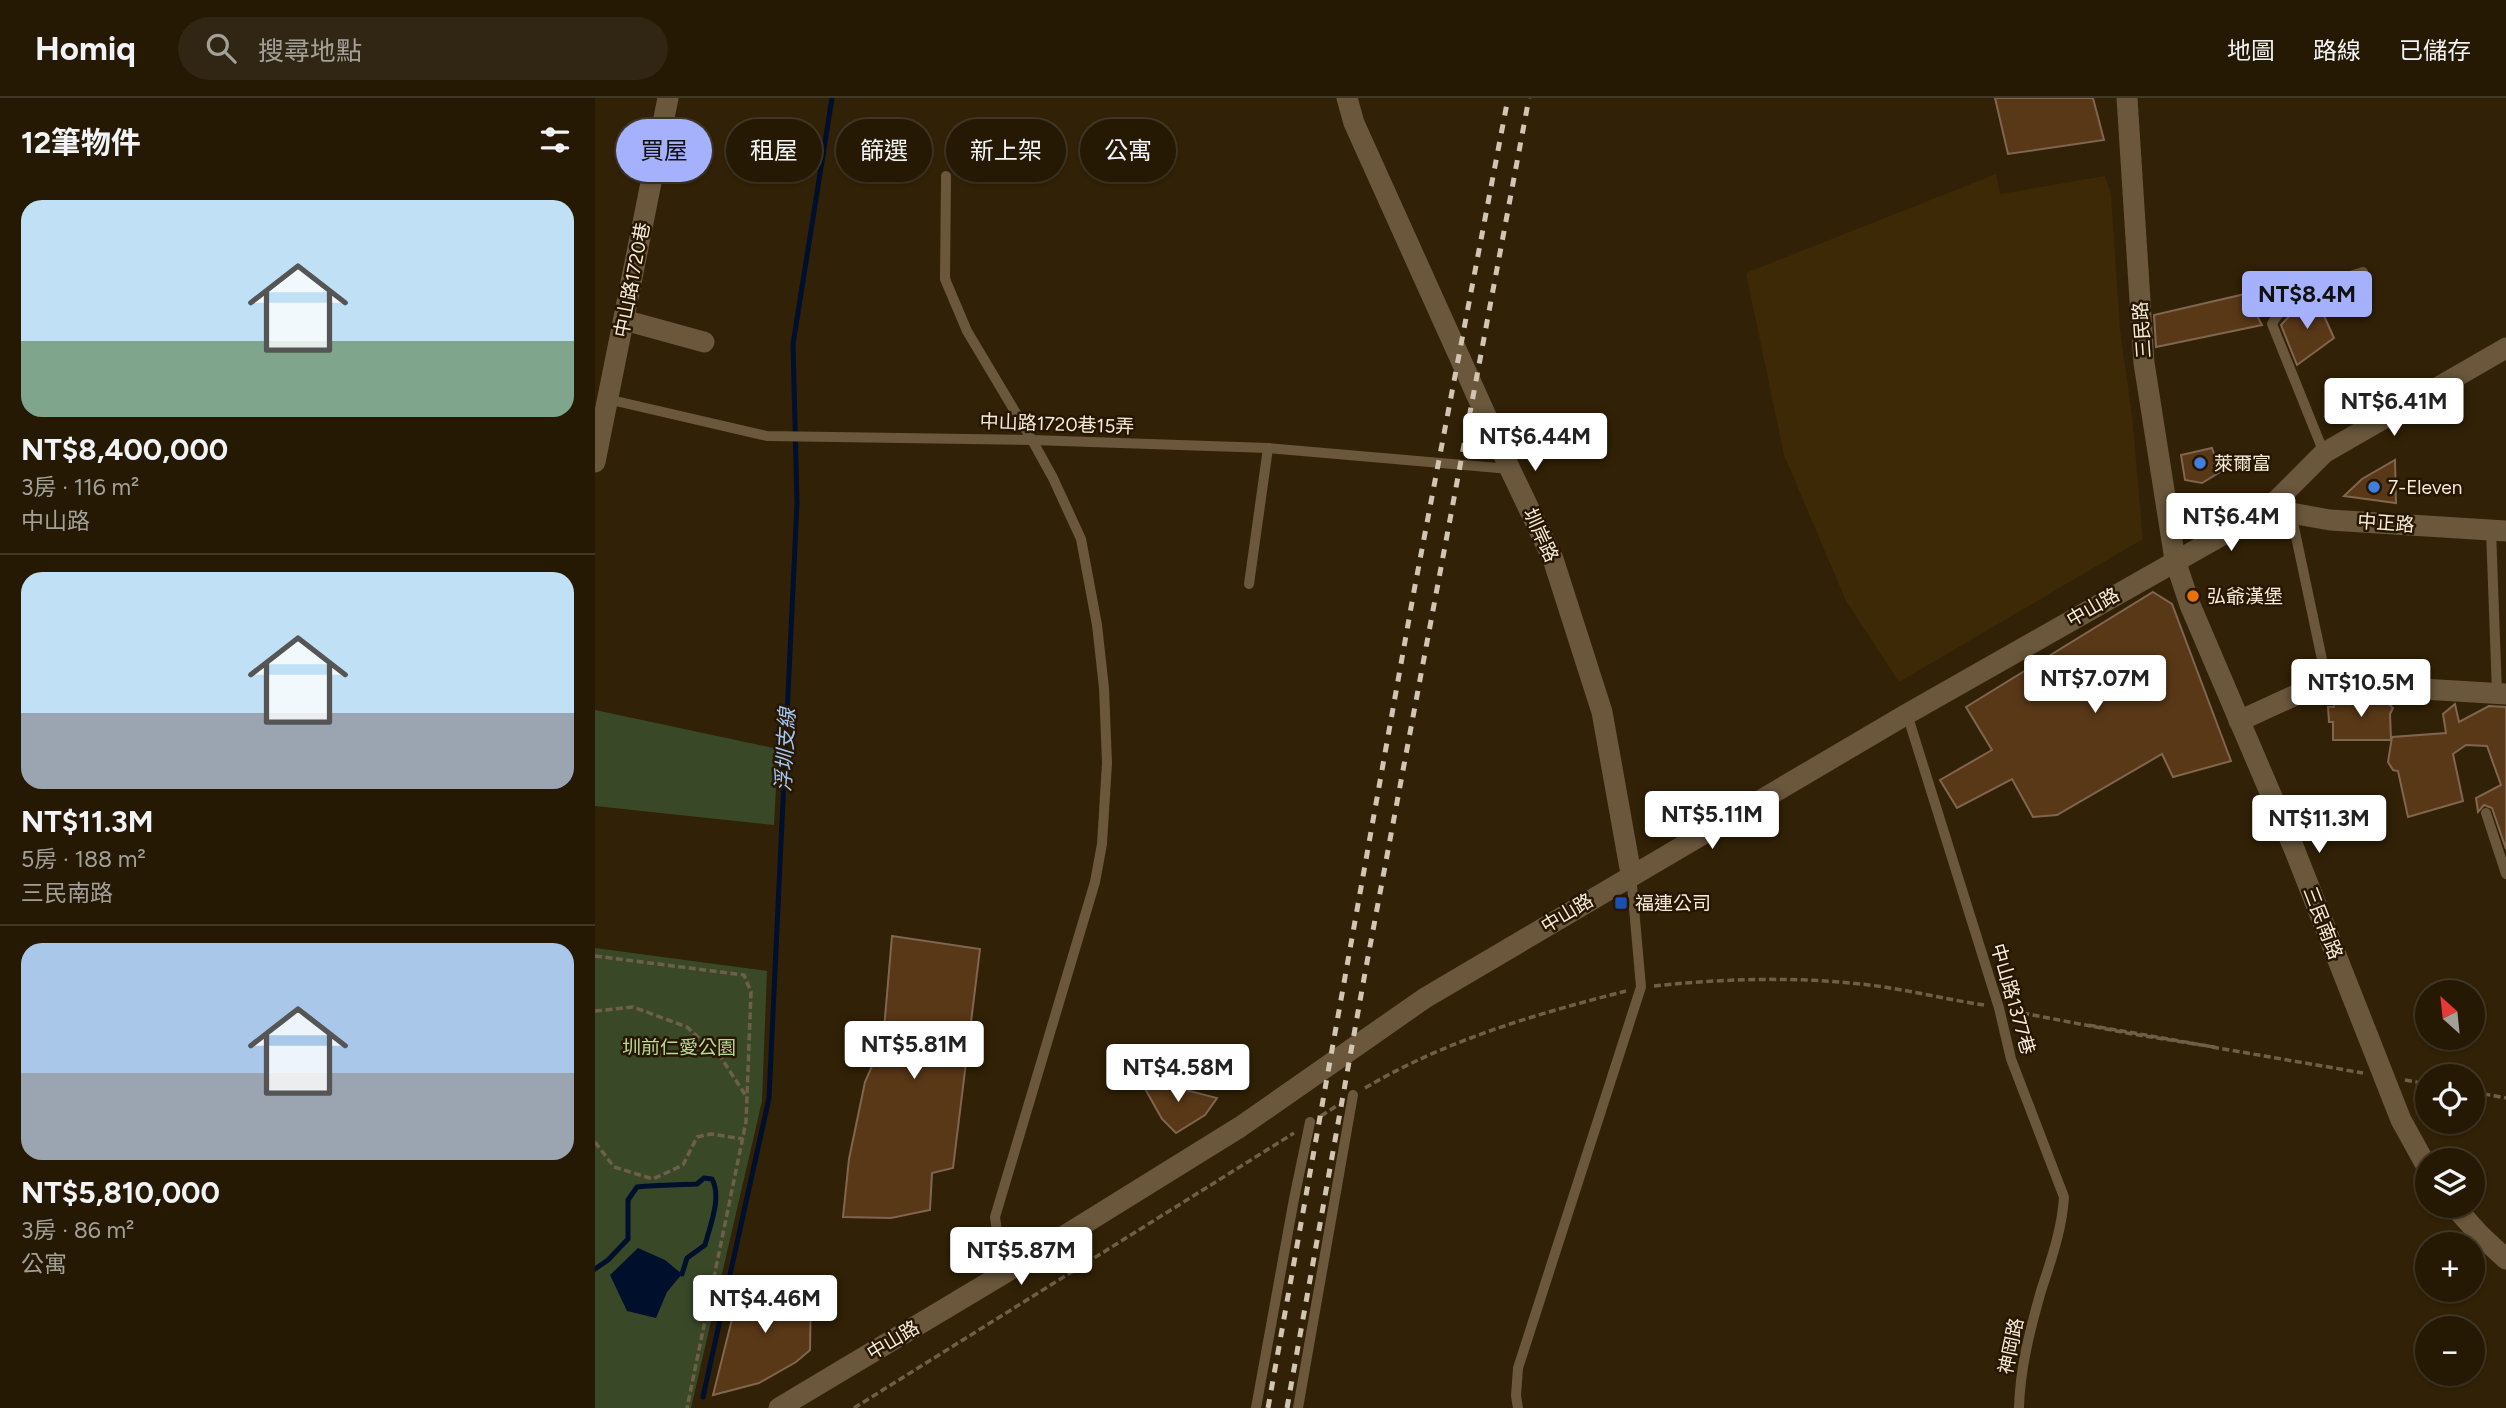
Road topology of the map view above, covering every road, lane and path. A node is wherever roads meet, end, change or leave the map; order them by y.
1 (668, 98) edge
2 (1347, 98) edge
3 (2127, 98) edge
4 (946, 176) dead end
5 (2363, 272) dead end
6 (624, 320) junction
7 (704, 342) dead end
8 (2506, 348) edge
9 (607, 399) junction
10 (1032, 440) junction
11 (1268, 448) junction
12 (2324, 453) junction
13 (595, 462) edge
14 (1510, 469) junction
15 (2268, 509) junction
16 (2291, 513) junction
17 (2499, 531) edge
18 (2175, 560) junction
19 (1249, 584) dead end
20 (2327, 682) junction
21 (2502, 693) edge
22 (1906, 713) junction
23 (2239, 721) junction
24 (2486, 813) dead end
25 (2505, 870) edge
26 (1631, 874) junction
27 (595, 956) edge
28 (1641, 987) junction
29 (1999, 1008) junction
30 (595, 1011) edge
31 (2027, 1013) dead end
32 (2088, 1025) junction
33 (1388, 1074) dead end
34 (2368, 1074) dead end
35 (2395, 1079) dead end
36 (2415, 1082) edge
37 (2485, 1094) edge
38 (1353, 1095) dead end
39 (747, 1097) junction
40 (2506, 1098) edge
41 (1310, 1122) dead end
42 (743, 1139) junction
43 (595, 1142) edge
44 (2416, 1148) edge
45 (1259, 1154) dead end
46 (2465, 1218) edge
47 (2506, 1259) edge
48 (1003, 1274) junction
49 (2041, 1293) joint
50 (687, 1408) edge
51 (779, 1408) edge
52 (854, 1408) edge
53 (1256, 1408) edge
54 (1298, 1408) edge
55 (1518, 1408) edge
56 (2019, 1408) edge

1 - 6 street, 中山路1720巷
2 - 14 street, 圳岸路
3 - 18 street, 三民路
4 - 10 lane
5 - 12 lane
6 - 7 street
6 - 9 street, 中山路1720巷
8 - 12 street, 中山路
9 - 10 lane, 中山路1720巷15弄
9 - 13 street, 中山路1720巷
10 - 11 lane, 中山路1720巷15弄
10 - 48 lane
11 - 14 lane, 中山路1720巷15弄
11 - 19 lane
12 - 15 street, 中山路
14 - 26 street, 圳岸路
15 - 16 street, 中正路
15 - 18 street, 中山路
16 - 17 street, 中正路
16 - 20 lane
17 - 21 lane
18 - 22 street, 中山路
18 - 23 street, 三民南路
20 - 21 street
20 - 23 street
22 - 26 street, 中山路
22 - 29 lane, 中山路1377巷
23 - 44 street, 三民南路
24 - 25 lane
26 - 28 lane
26 - 48 street, 中山路
27 - 39 path
28 - 29 path
28 - 33 path
28 - 55 lane
29 - 49 lane, 中山路1377巷
30 - 39 path
31 - 32 path
32 - 32 path
32 - 34 path
35 - 36 path
37 - 40 path
38 - 54 lane
39 - 42 path
41 - 53 lane
42 - 43 path
42 - 50 path
45 - 52 path
46 - 47 street
48 - 51 street, 中山路
49 - 56 lane, 神岡路

